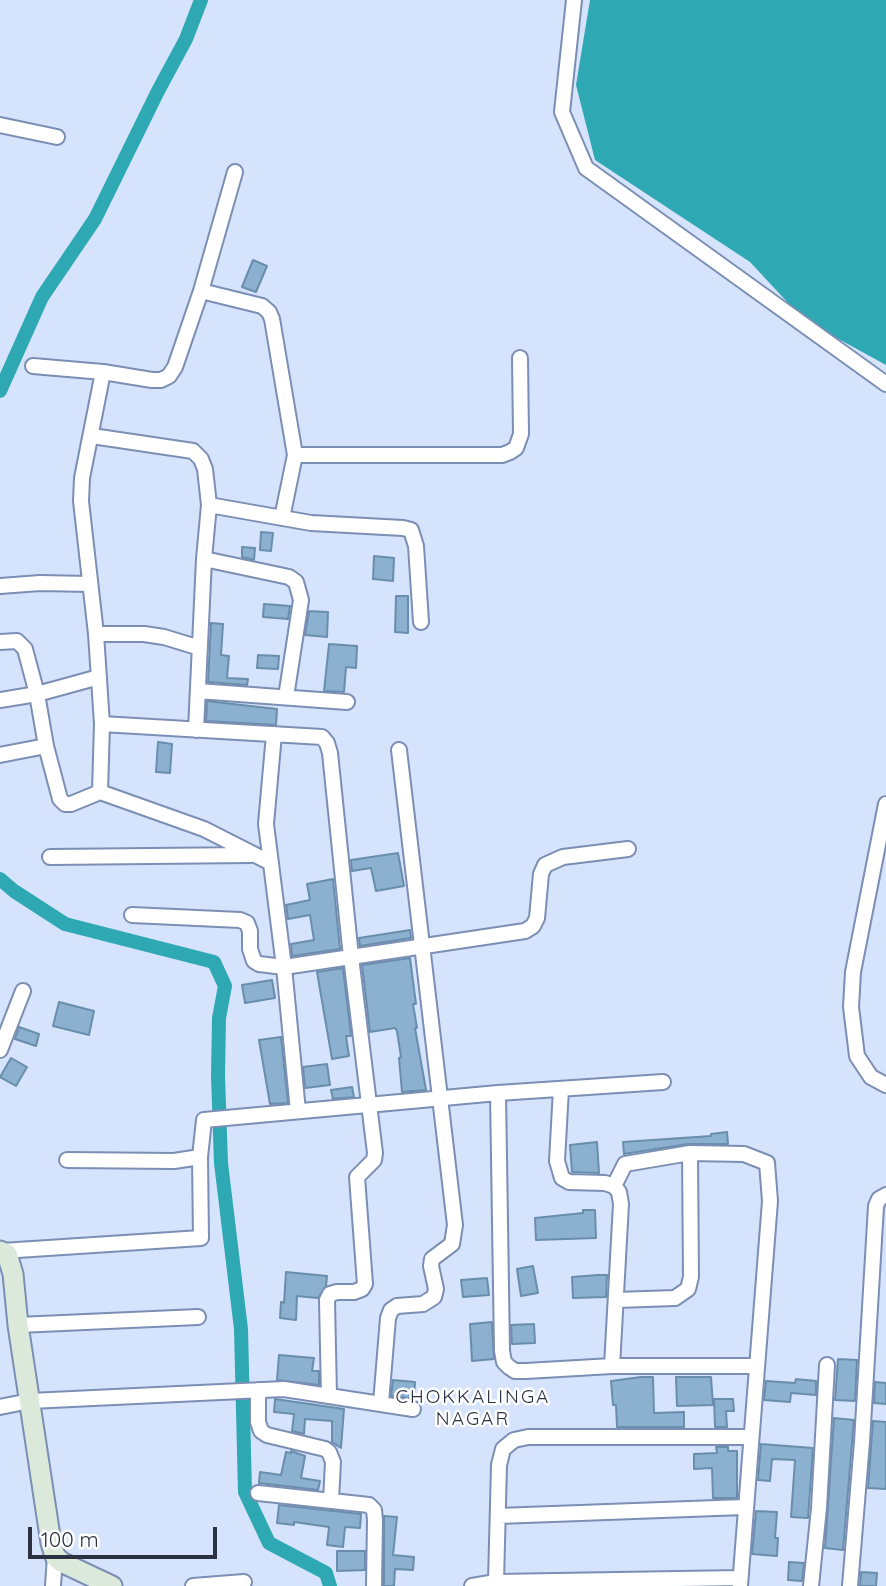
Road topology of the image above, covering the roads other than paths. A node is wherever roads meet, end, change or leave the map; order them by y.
1 (574, 0) edge
2 (0, 125) edge
3 (57, 137) dead end
4 (235, 172) dead end
5 (201, 291) junction
6 (520, 358) dead end
7 (33, 366) dead end
8 (103, 372) junction
9 (886, 384) edge
10 (92, 436) junction
11 (295, 455) junction
12 (209, 505) junction
13 (282, 518) junction
14 (204, 559) junction
15 (90, 584) junction
16 (0, 586) edge
17 (421, 622) dead end
18 (96, 634) junction
19 (0, 642) edge
20 (200, 648) junction
21 (99, 677) junction
22 (198, 691) junction
23 (37, 694) junction
24 (286, 697) junction
25 (0, 700) edge
26 (347, 702) dead end
27 (102, 724) junction
28 (196, 730) junction
29 (274, 734) junction
30 (47, 746) junction
31 (399, 750) dead end
32 (0, 755) edge
33 (100, 792) junction
34 (886, 804) edge
35 (628, 849) dead end
36 (254, 855) junction
37 (50, 857) dead end
38 (271, 863) junction
39 (132, 915) dead end
40 (422, 948) junction
41 (351, 957) junction
42 (284, 967) junction
43 (23, 991) dead end
44 (1, 1046) edge
45 (663, 1082) dead end
46 (886, 1085) edge
47 (561, 1089) junction
48 (498, 1093) junction
49 (440, 1099) junction
50 (369, 1104) junction
51 (298, 1111) junction
52 (690, 1153) junction
53 (200, 1157) junction
54 (67, 1160) dead end
55 (614, 1186) junction
56 (886, 1195) edge
57 (1, 1251) edge
58 (616, 1300) junction
59 (198, 1317) dead end
60 (18, 1325) junction
61 (612, 1366) junction
62 (757, 1366) junction
63 (827, 1366) dead end
64 (247, 1391) junction
65 (329, 1396) junction
66 (30, 1401) junction
67 (381, 1404) junction
68 (0, 1407) edge
69 (413, 1409) dead end
70 (750, 1437) junction
71 (258, 1493) dead end
72 (331, 1500) junction
73 (744, 1507) junction
74 (498, 1516) junction
75 (55, 1556) junction
76 (244, 1582) dead end
77 (496, 1582) junction
78 (739, 1582) edge
79 (53, 1586) edge
80 (112, 1586) edge
81 (193, 1586) edge
82 (374, 1586) edge
83 (472, 1586) edge
84 (811, 1586) edge
85 (850, 1586) edge

1 - 9 street
2 - 3 street
4 - 5 street
5 - 8 street
5 - 11 street
6 - 11 street
7 - 8 street
8 - 10 street
10 - 12 street
10 - 15 street
11 - 13 street
12 - 13 street
12 - 14 street
13 - 17 street
14 - 20 street
14 - 24 street
15 - 16 street
15 - 18 street
18 - 20 street
18 - 21 street
19 - 23 street
20 - 22 street
21 - 23 street
21 - 27 street
22 - 24 street
22 - 28 street
23 - 25 street
23 - 30 street
24 - 26 street
27 - 28 street
27 - 33 street
28 - 29 street
29 - 38 street
29 - 41 street
30 - 32 street
30 - 33 street
31 - 40 street
33 - 36 street
34 - 46 street
35 - 40 street
36 - 37 street
36 - 38 street
38 - 42 street
39 - 42 street
40 - 41 street
40 - 49 street
41 - 42 street
41 - 50 street
42 - 51 street
43 - 44 street
45 - 47 street
47 - 48 street
47 - 55 street
48 - 49 street
48 - 61 street
49 - 50 street
49 - 67 street
50 - 51 street
50 - 65 street
51 - 53 street
52 - 55 street
52 - 58 street
52 - 62 street
53 - 54 street
53 - 57 street
55 - 58 street
56 - 85 street
57 - 60 main road
58 - 61 street
59 - 60 street
60 - 66 main road
61 - 62 street
62 - 70 street
63 - 84 street
64 - 65 street
64 - 66 street
64 - 72 street
65 - 67 street
66 - 68 street
66 - 75 main road
67 - 69 street
70 - 73 street
70 - 74 street
71 - 72 street
72 - 82 street
73 - 74 street
73 - 78 street
74 - 77 street
75 - 79 street
75 - 80 main road
76 - 81 street
77 - 78 street
77 - 83 street

